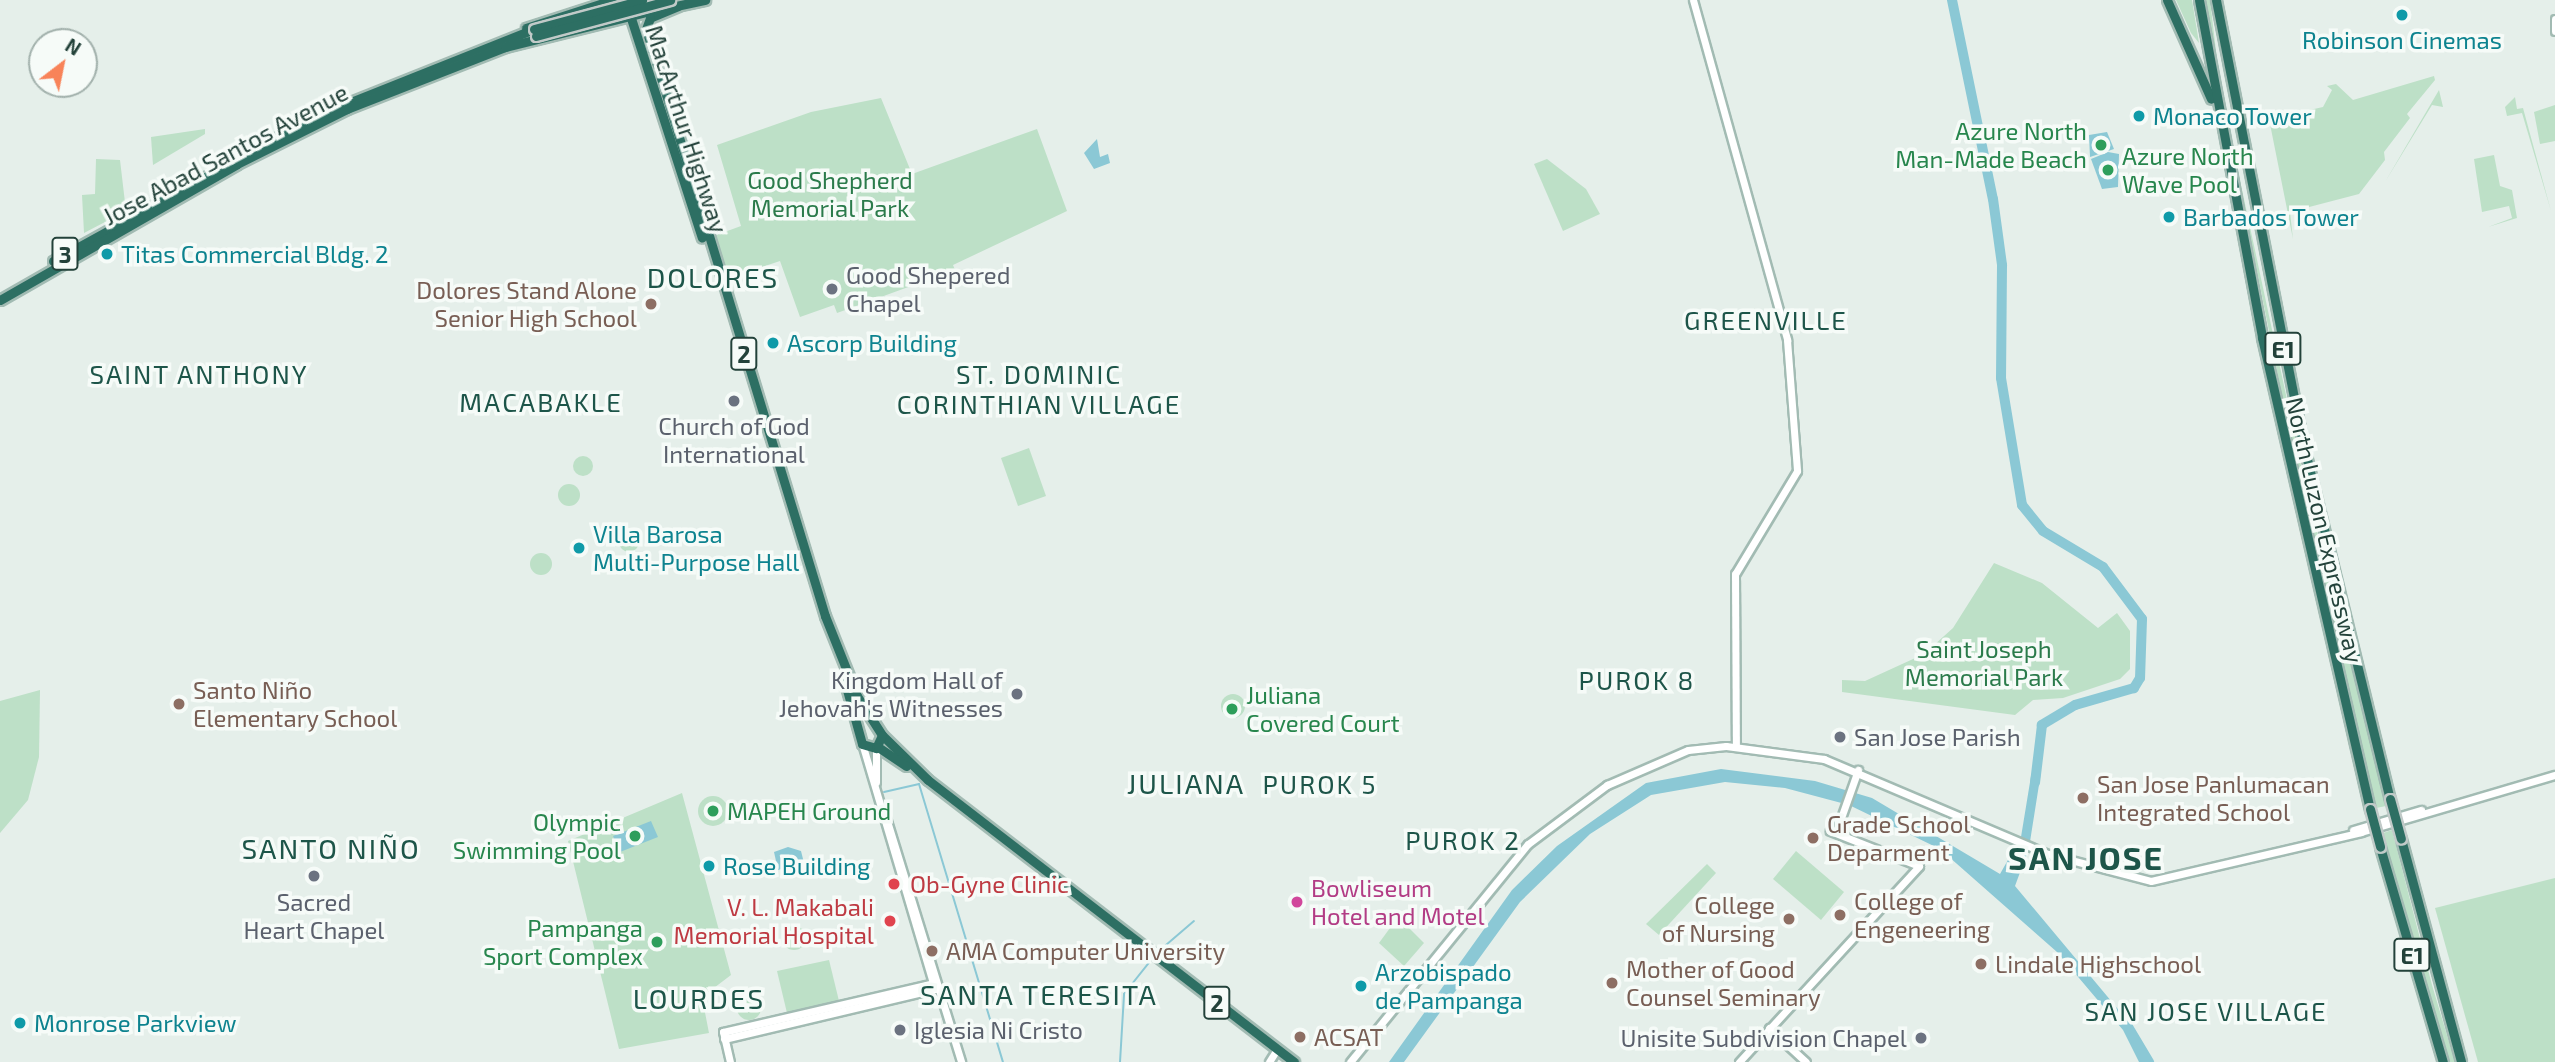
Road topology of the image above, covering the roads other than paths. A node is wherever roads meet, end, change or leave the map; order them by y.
1 (612, 0) edge
2 (642, 0) edge
3 (705, 0) edge
4 (1693, 0) edge
5 (2167, 0) edge
6 (2199, 0) edge
7 (2216, 0) edge
8 (674, 3) edge
9 (629, 6) edge
10 (652, 10) junction
11 (576, 12) junction
12 (2555, 19) edge
13 (646, 24) joint
14 (580, 30) junction
15 (2555, 31) edge
16 (535, 33) junction
17 (513, 40) junction
18 (2224, 144) junction
19 (2, 296) edge
20 (804, 548) junction
21 (842, 667) junction
22 (880, 732) junction
23 (860, 736) junction
24 (863, 746) junction
25 (1736, 747) junction
26 (877, 748) junction
27 (1858, 770) junction
28 (2555, 775) edge
29 (928, 780) junction
30 (876, 783) junction
31 (884, 811) junction
32 (940, 988) junction
33 (888, 997) junction
34 (1769, 1028) junction
35 (1277, 1049) junction
36 (730, 1062) edge
37 (961, 1062) edge
38 (1269, 1062) edge
39 (1294, 1062) edge
40 (1350, 1062) edge
41 (1739, 1062) edge
42 (1806, 1062) edge
43 (2443, 1062) edge
44 (2461, 1062) edge

1 - 11 highway
2 - 10 highway
2 - 16 highway, 3, bridge
3 - 8 highway, Jose Abad Santos Avenue / 3
4 - 25 main road
5 - 18 highway
6 - 18 highway, North Luzon Expressway / E1
7 - 44 highway, North Luzon Expressway / E1, bridge
8 - 10 highway, Jose Abad Santos Avenue / 3
8 - 13 highway, Jose Abad Santos Avenue / 2
8 - 16 highway, 3, bridge
9 - 10 highway, Jose Abad Santos Avenue / 3
9 - 14 highway, Jose Abad Santos Avenue / 3
9 - 20 highway, MacArthur Highway / 2
11 - 14 highway
11 - 17 highway
12 - 15 main road
13 - 20 highway, MacArthur Highway / 2
14 - 17 highway, Jose Abad Santos Avenue / 3
16 - 17 highway, 3
17 - 19 highway, Jose Abad Santos Avenue / 3
18 - 43 highway, North Luzon Expressway / E1, bridge
20 - 21 highway, MacArthur Highway / 2
21 - 22 highway, MacArthur Highway / 2
21 - 23 highway, MacArthur Highway / 2
22 - 23 highway
22 - 26 highway
22 - 29 highway, MacArthur Highway / 2
23 - 24 highway, MacArthur Highway / 2
24 - 26 highway, MacArthur Highway / 2
24 - 30 main road
25 - 27 main road
25 - 40 main road
26 - 29 highway, MacArthur Highway / 2
26 - 30 main road
27 - 28 main road
27 - 34 main road
29 - 35 highway, MacArthur Highway / 2
30 - 31 main road
31 - 32 main road
31 - 33 main road
32 - 33 main road
32 - 37 main road
33 - 36 main road
34 - 41 main road
34 - 42 main road
35 - 38 main road
35 - 39 highway, MacArthur Highway / 2

